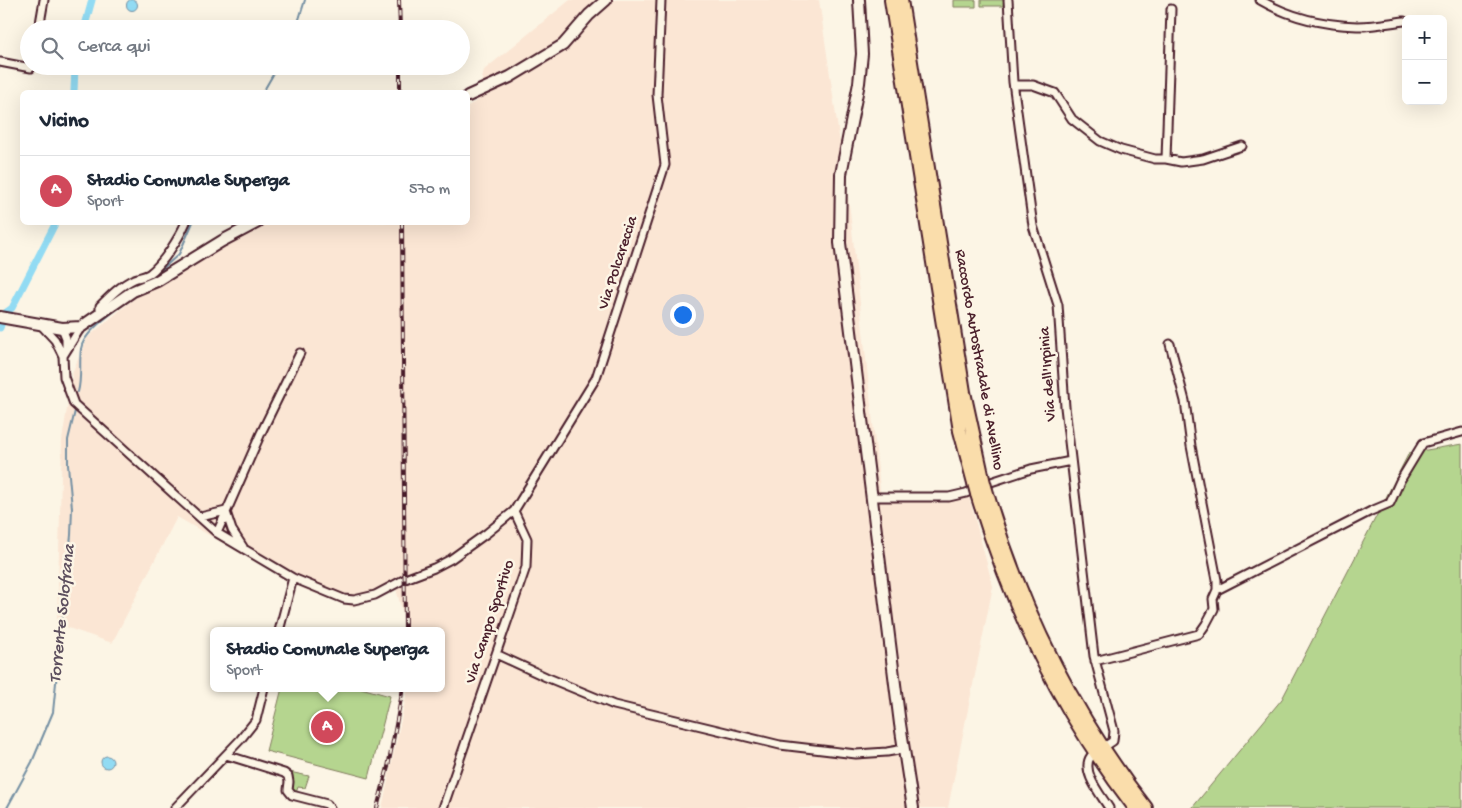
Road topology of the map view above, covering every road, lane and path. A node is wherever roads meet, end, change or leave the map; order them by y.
1 (44, 0) edge
2 (606, 0) edge
3 (662, 0) edge
4 (859, 0) edge
5 (891, 0) edge
6 (901, 0) edge
7 (1008, 0) edge
8 (1260, 0) edge
9 (1171, 9) dead end
10 (41, 20) edge
11 (1402, 21) edge
12 (0, 62) edge
13 (20, 66) edge
14 (1014, 84) junction
15 (470, 95) edge
16 (1242, 146) dead end
17 (1166, 159) junction
18 (184, 225) edge
19 (252, 225) edge
20 (100, 314) junction
21 (4, 318) edge
22 (42, 326) junction
23 (82, 327) junction
24 (62, 328) junction
25 (1170, 344) dead end
26 (63, 352) junction
27 (300, 353) dead end
28 (1462, 432) edge
29 (1071, 462) junction
30 (980, 487) junction
31 (872, 497) junction
32 (226, 511) junction
33 (514, 511) junction
34 (200, 517) junction
35 (217, 533) junction
36 (245, 550) junction
37 (293, 578) junction
38 (1217, 590) junction
39 (280, 627) edge
40 (496, 654) junction
41 (1095, 661) junction
42 (263, 692) edge
43 (1107, 745) dead end
44 (904, 749) junction
45 (226, 755) junction
46 (1091, 756) dead end
47 (175, 808) edge
48 (330, 808) edge
49 (442, 808) edge
50 (913, 808) edge
51 (1108, 808) edge
52 (1135, 808) edge
53 (1146, 808) edge

1 - 10 street
2 - 15 street
3 - 33 street, Via Polcareccia
4 - 31 street
5 - 30 highway, Raccordo Autostradale di Avellino
6 - 30 highway, Raccordo Autostradale di Avellino
7 - 14 street, Via dell'Irpinia
8 - 11 street
9 - 17 street
12 - 13 street
14 - 17 street
14 - 29 street, Via dell'Irpinia
16 - 17 street
18 - 20 street
19 - 20 street
20 - 23 street
21 - 22 street
22 - 24 street
22 - 26 street
23 - 24 street
23 - 26 street
24 - 26 street
25 - 38 street
26 - 34 street
27 - 32 street
28 - 38 street
29 - 31 street
29 - 41 street, Via dell'Irpinia
30 - 52 highway, Raccordo Autostradale di Avellino
30 - 53 highway, Raccordo Autostradale di Avellino
31 - 44 street
32 - 34 street
32 - 35 street
32 - 36 street
33 - 37 street
33 - 40 street, Via Campo Sportivo
34 - 35 street
35 - 36 street
36 - 37 street
37 - 39 street
38 - 41 street
40 - 44 street
40 - 49 street, Via Campo Sportivo
41 - 43 street, Via dell'Irpinia
42 - 45 street
44 - 50 street
45 - 47 street
45 - 48 street
46 - 51 street

